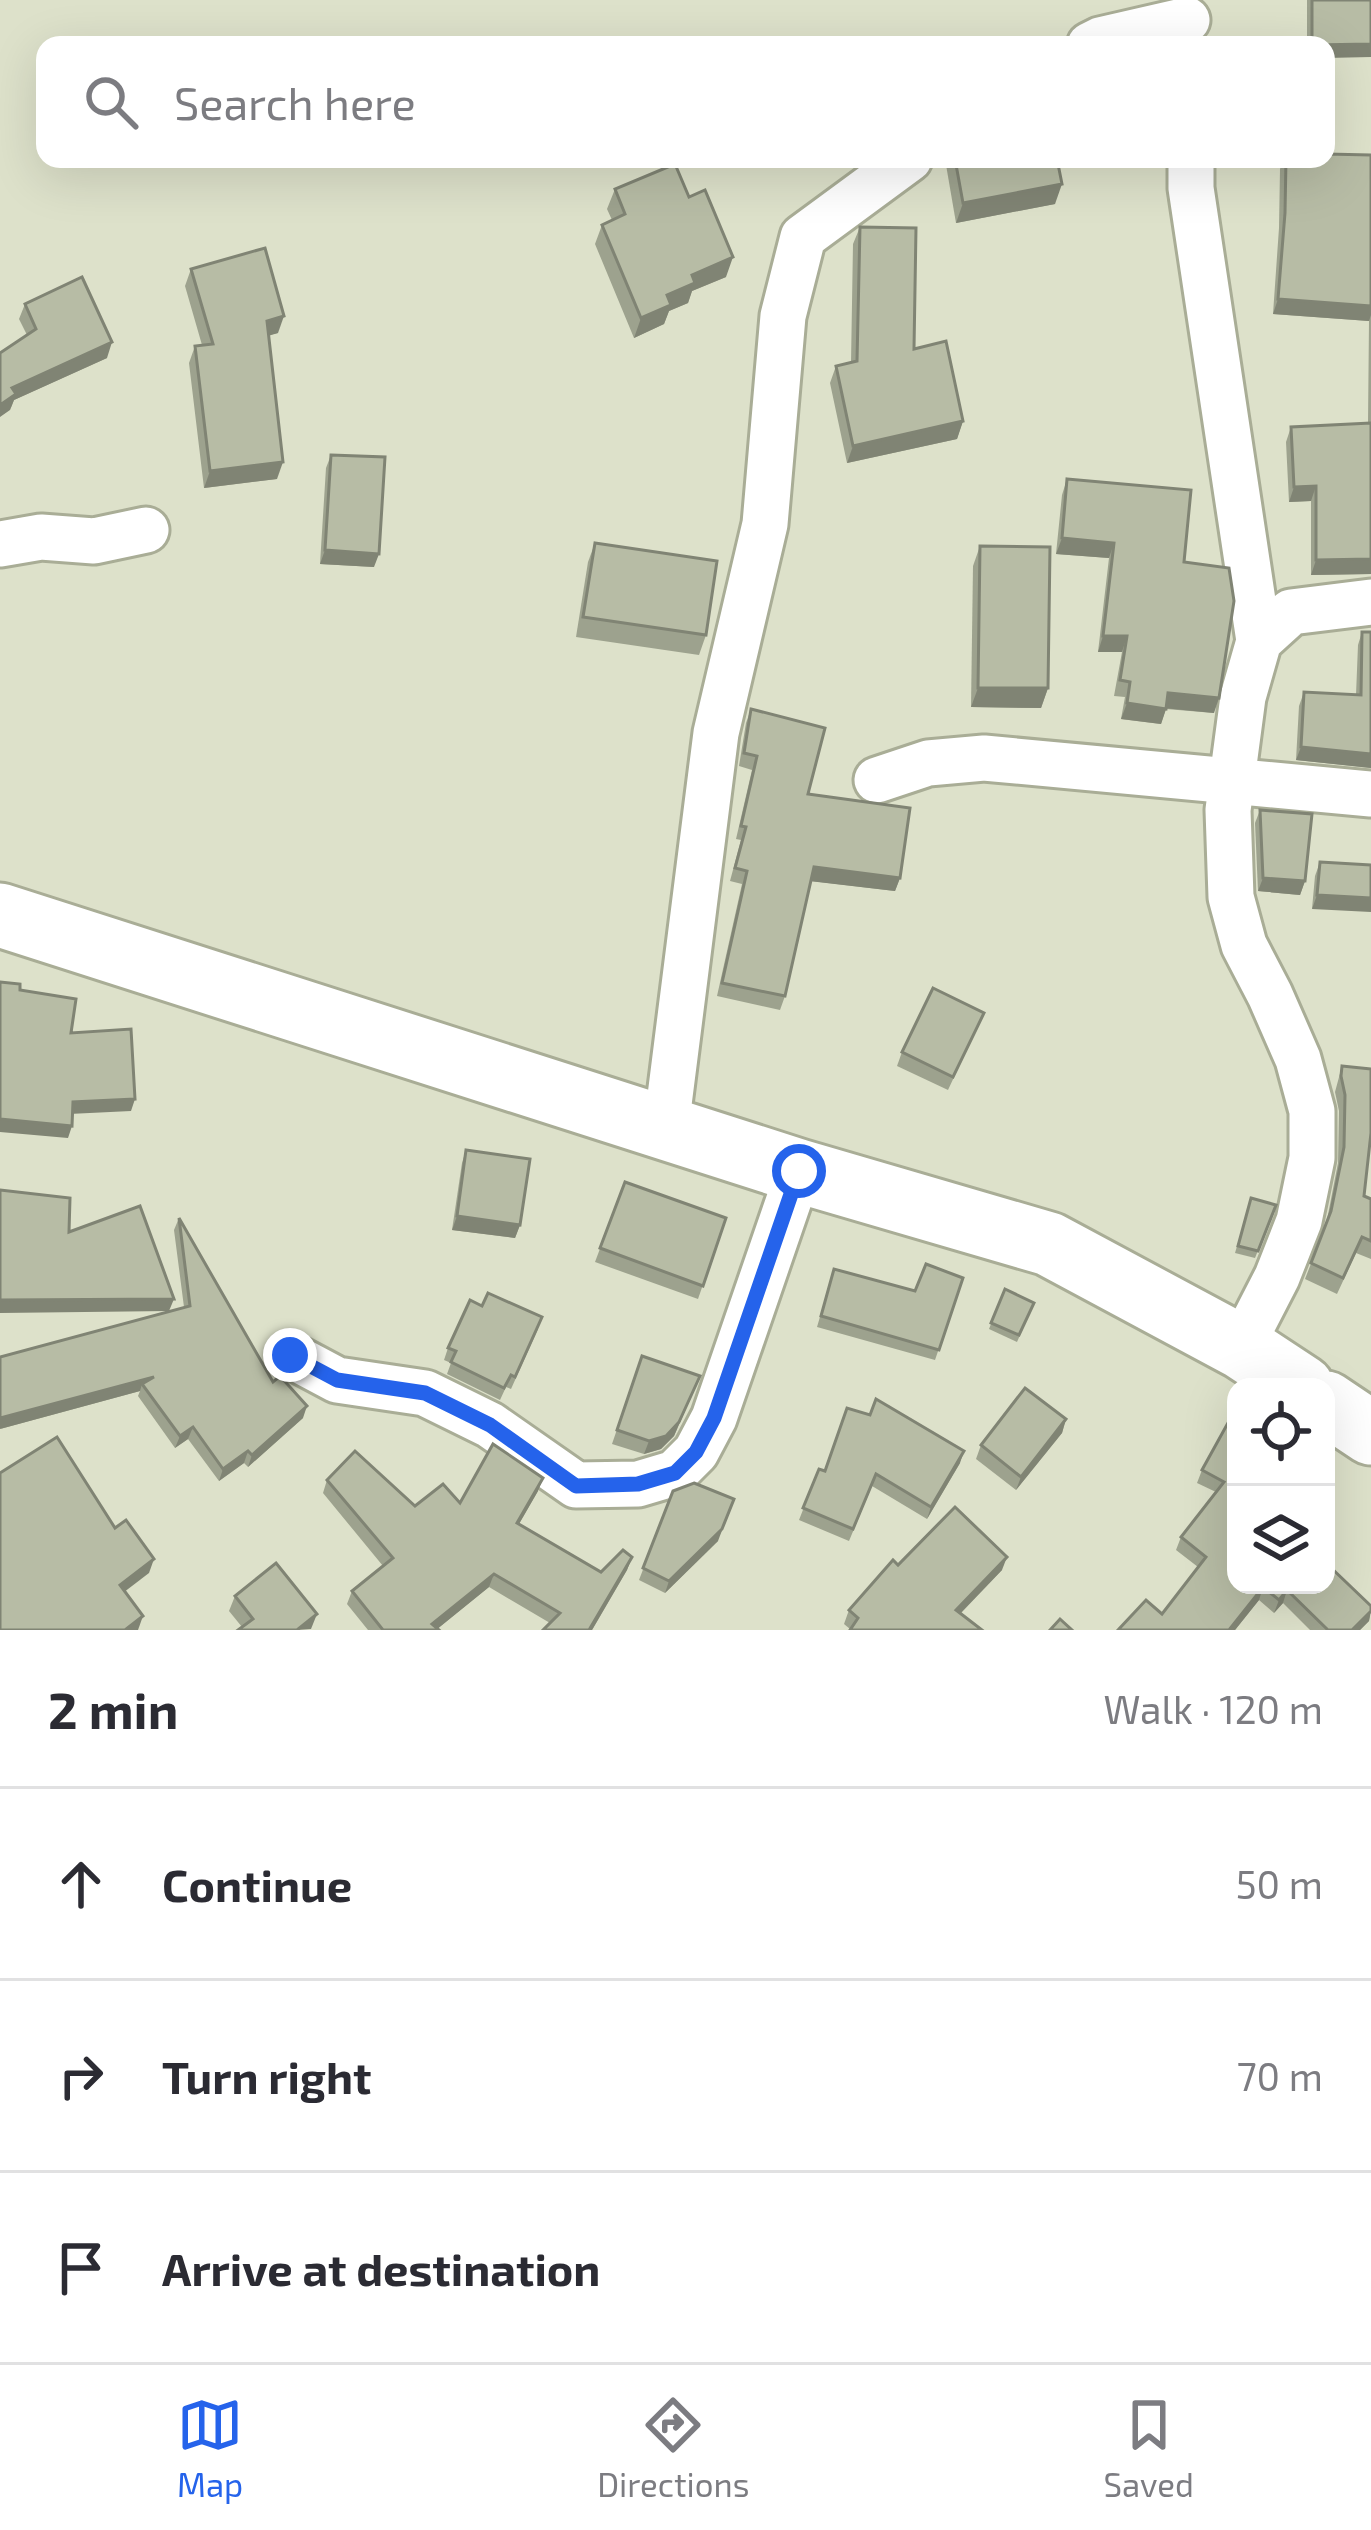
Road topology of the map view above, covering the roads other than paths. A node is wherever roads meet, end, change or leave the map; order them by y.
1 (1188, 22) edge
2 (1120, 36) edge
3 (897, 168) edge
4 (1191, 168) edge
5 (146, 530) dead end
6 (0, 544) edge
7 (1371, 602) edge
8 (1259, 641) junction
9 (877, 780) dead end
10 (1232, 782) junction
11 (1371, 794) edge
12 (0, 915) edge
13 (665, 1128) junction
14 (799, 1171) junction
15 (1241, 1347) junction
16 (290, 1355) dead end
17 (1288, 1378) edge
18 (1335, 1409) edge
19 (1371, 1433) edge

1 - 2 street
3 - 13 street
4 - 8 street
5 - 6 street
7 - 8 street
8 - 10 street
9 - 10 street
10 - 11 street
10 - 15 street
12 - 13 main road
13 - 14 main road
14 - 15 main road
14 - 16 street
15 - 17 main road
18 - 19 main road

